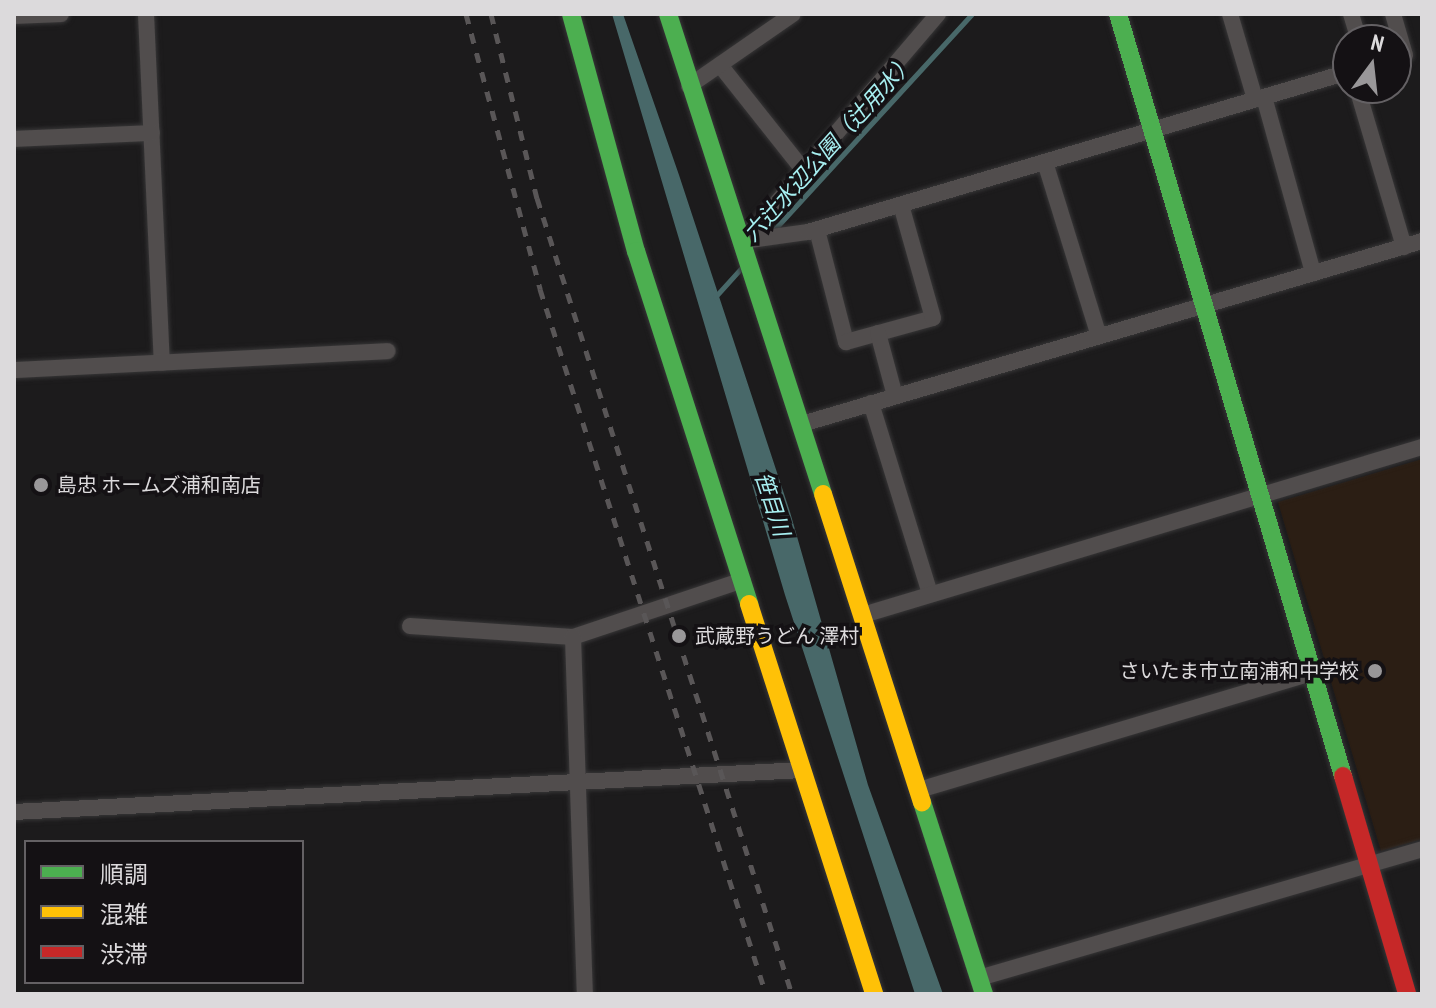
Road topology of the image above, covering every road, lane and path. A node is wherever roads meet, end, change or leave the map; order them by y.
1 (61, 14) edge
2 (146, 14) edge
3 (571, 14) edge
4 (668, 14) edge
5 (793, 14) edge
6 (938, 14) edge
7 (1118, 14) edge
8 (1230, 14) edge
9 (14, 16) edge
10 (720, 65) junction
11 (1332, 77) edge
12 (689, 86) junction
13 (1260, 98) junction
14 (1362, 104) edge
15 (1152, 130) junction
16 (152, 133) junction
17 (14, 139) edge
18 (1045, 162) junction
19 (804, 171) junction
20 (901, 205) junction
21 (817, 230) junction
22 (743, 241) junction
23 (1422, 241) edge
24 (1404, 247) junction
25 (1313, 273) junction
26 (1204, 305) junction
27 (878, 333) junction
28 (1099, 336) junction
29 (388, 351) dead end
30 (162, 363) junction
31 (14, 370) edge
32 (895, 396) junction
33 (871, 403) junction
34 (802, 424) junction
35 (1422, 447) edge
36 (1260, 494) junction
37 (743, 580) junction
38 (930, 594) junction
39 (863, 615) junction
40 (410, 626) dead end
41 (573, 637) junction
42 (1312, 673) junction
43 (801, 770) junction
44 (579, 778) junction
45 (919, 790) junction
46 (14, 812) edge
47 (1422, 849) edge
48 (1369, 864) junction
49 (982, 986) edge
50 (585, 994) edge
51 (874, 994) edge
52 (1407, 994) edge

1 - 9 street
2 - 16 street
3 - 37 street
4 - 12 street
5 - 10 street
6 - 19 street
7 - 15 street
8 - 13 street
10 - 12 street
10 - 19 street
11 - 13 street
12 - 22 street
13 - 15 street
13 - 25 street
14 - 24 street
15 - 18 street
15 - 26 street
16 - 17 street
16 - 30 street
18 - 20 street
18 - 28 street
19 - 22 street
20 - 21 street
20 - 27 street
21 - 22 street
21 - 27 street
22 - 34 street
23 - 24 street
24 - 25 street
25 - 26 street
26 - 28 street
26 - 36 street
27 - 32 street
28 - 32 street
29 - 30 street
30 - 31 street
32 - 33 street
33 - 34 street
33 - 38 street
34 - 39 street
35 - 36 street
36 - 38 street
36 - 42 street
37 - 41 street
37 - 43 street
38 - 39 street
39 - 45 street
40 - 41 street
41 - 44 street
42 - 45 street
42 - 48 street
43 - 44 street
43 - 51 street
44 - 46 street
44 - 50 street
45 - 49 street
47 - 48 street
48 - 49 street
48 - 52 street

